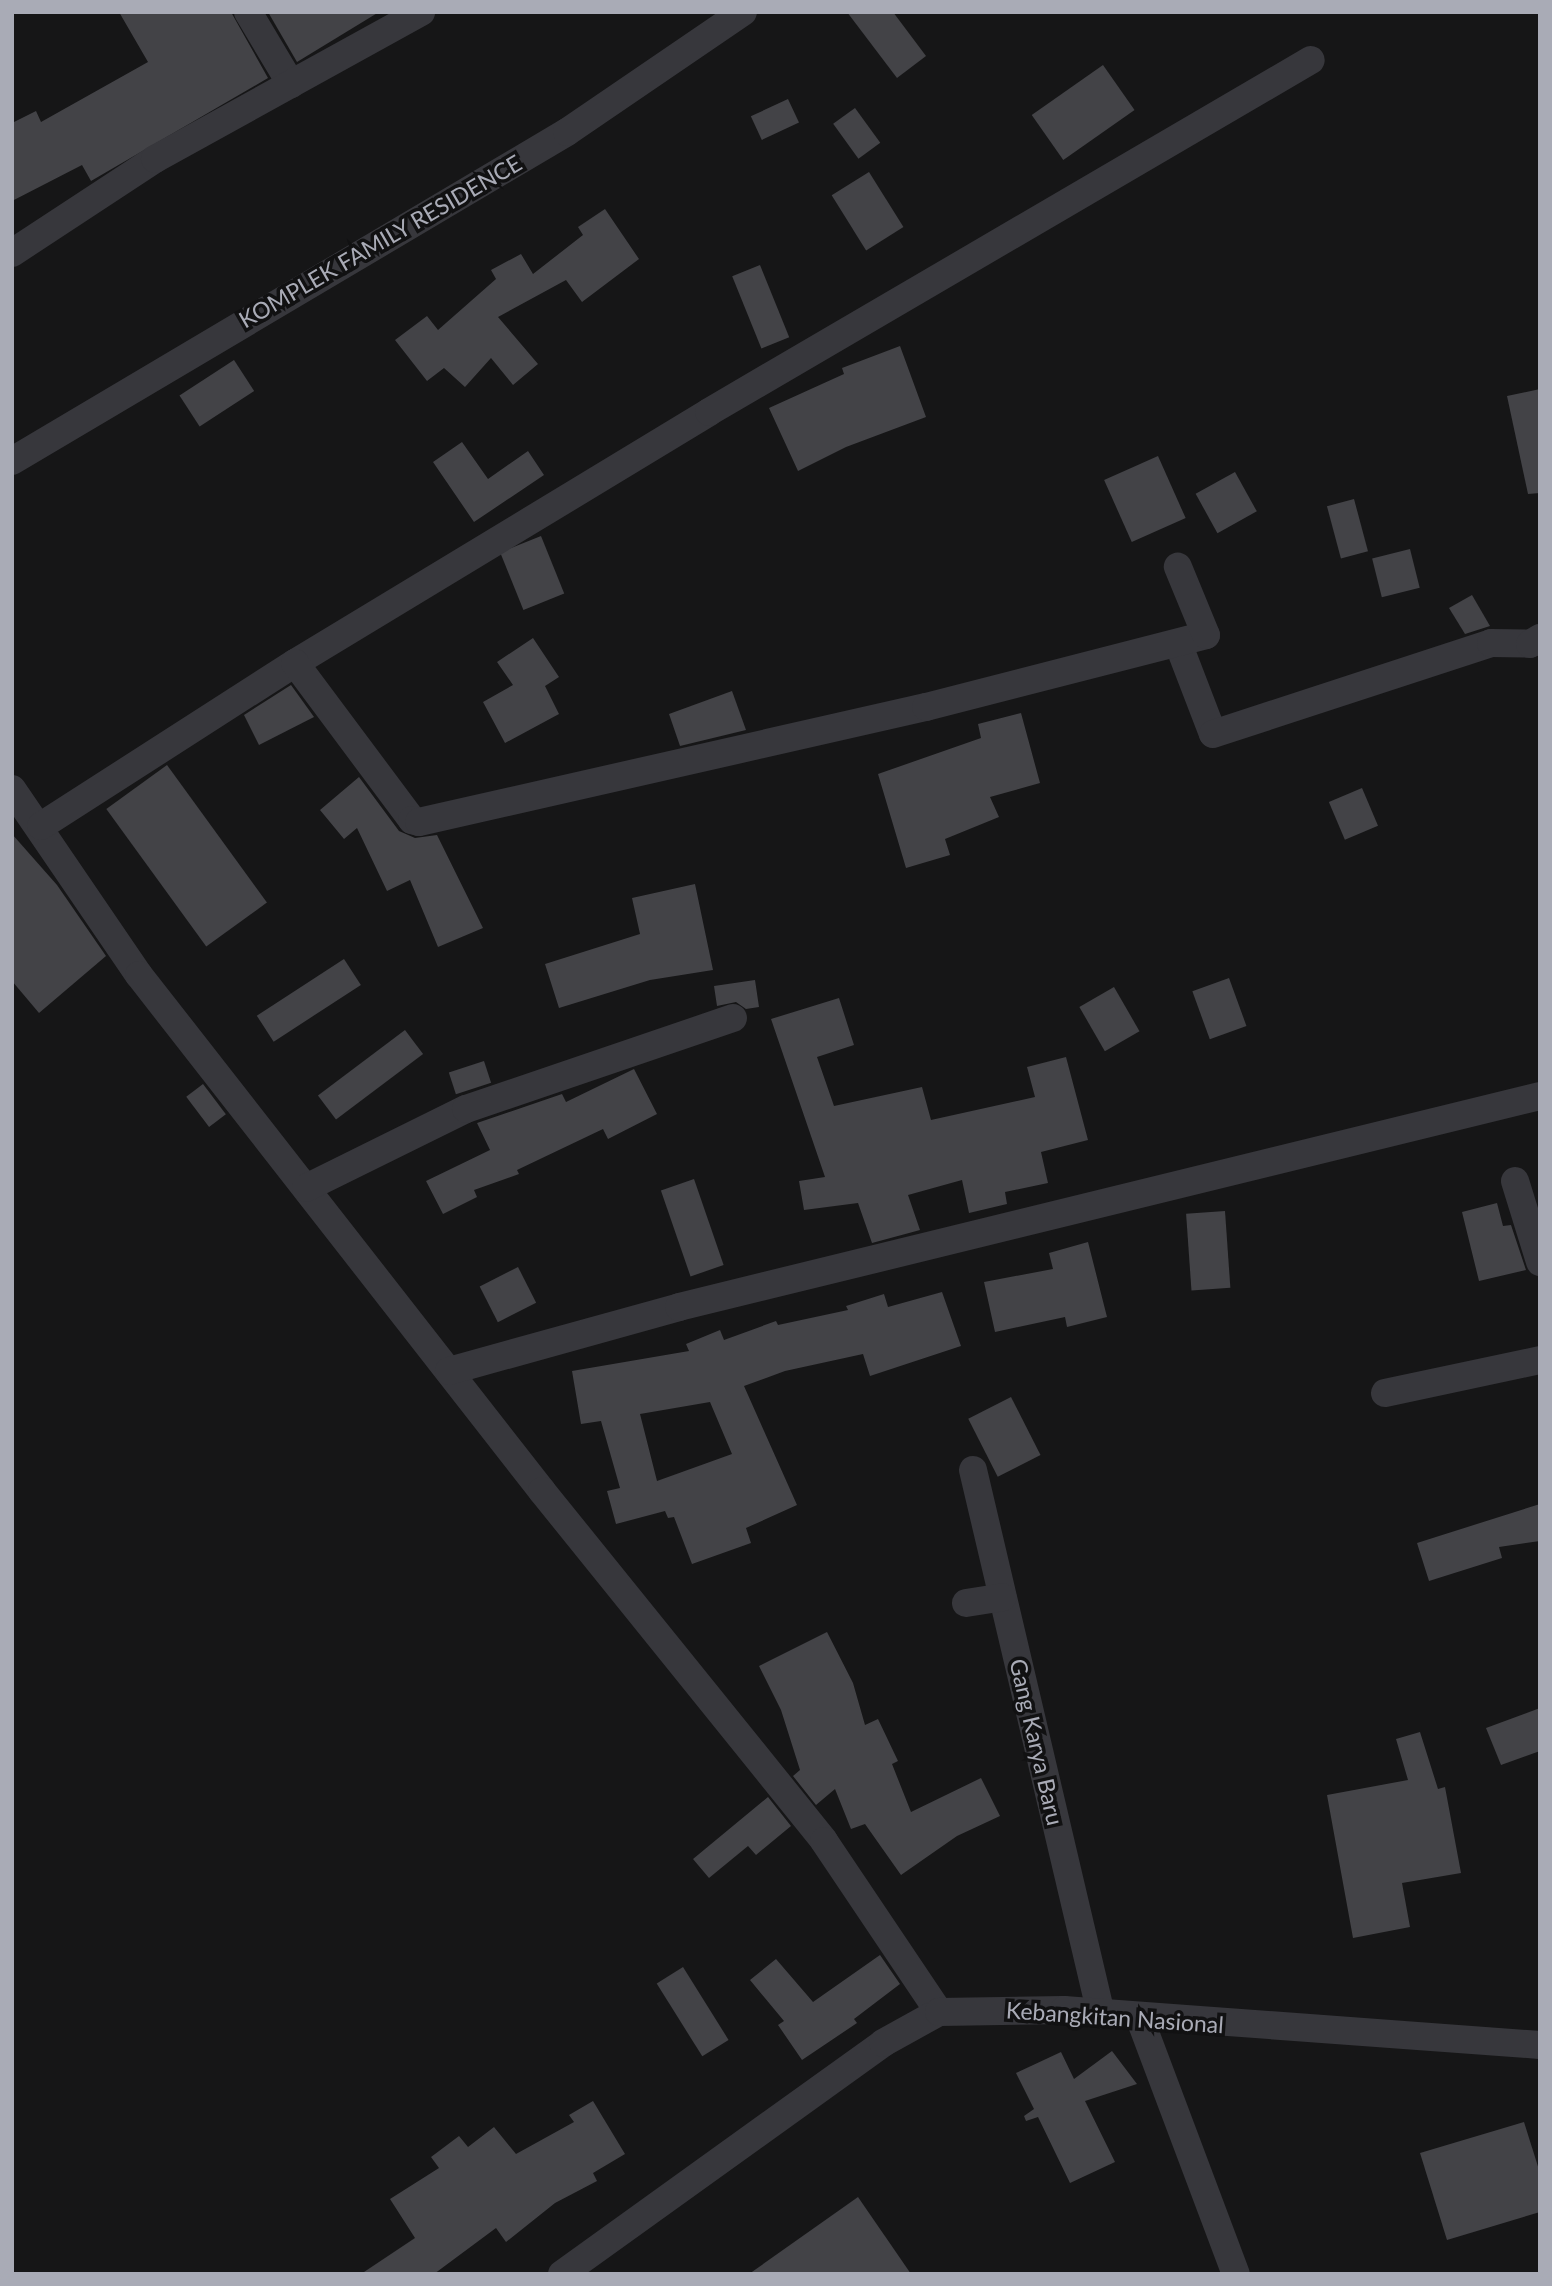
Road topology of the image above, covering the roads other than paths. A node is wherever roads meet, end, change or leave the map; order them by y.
1 (248, 12) edge
2 (421, 12) edge
3 (743, 12) edge
4 (1311, 60) dead end
5 (291, 84) junction
6 (12, 253) edge
7 (12, 461) edge
8 (1178, 567) dead end
9 (1540, 638) edge
10 (1178, 643) junction
11 (295, 663) junction
12 (12, 789) edge
13 (41, 826) junction
14 (733, 1018) dead end
15 (1540, 1096) edge
16 (1515, 1181) dead end
17 (306, 1188) junction
18 (1540, 1262) edge
19 (1540, 1360) edge
20 (449, 1371) junction
21 (1385, 1393) dead end
22 (974, 1470) dead end
23 (1003, 1597) junction
24 (966, 1603) dead end
25 (939, 2012) junction
26 (1101, 2014) junction
27 (1140, 2019) junction
28 (1540, 2045) edge
29 (562, 2274) edge
30 (1236, 2274) edge

1 - 5 street
2 - 5 street
3 - 7 street, KOMPLEK FAMILY RESIDENCE
4 - 11 street
5 - 6 street
8 - 10 street
9 - 10 street
10 - 11 street
11 - 13 street
12 - 13 street
13 - 17 street
14 - 17 street
15 - 20 street
16 - 18 street
17 - 20 street
19 - 21 street
20 - 25 street
22 - 23 street, Gang Karya Baru
23 - 24 street
23 - 26 street, Gang Karya Baru
25 - 26 street, Kebangkitan Nasional
25 - 29 street, Kebangkitan Nasional
26 - 27 street, Kebangkitan Nasional
27 - 28 street, Kebangkitan Nasional
27 - 30 street

